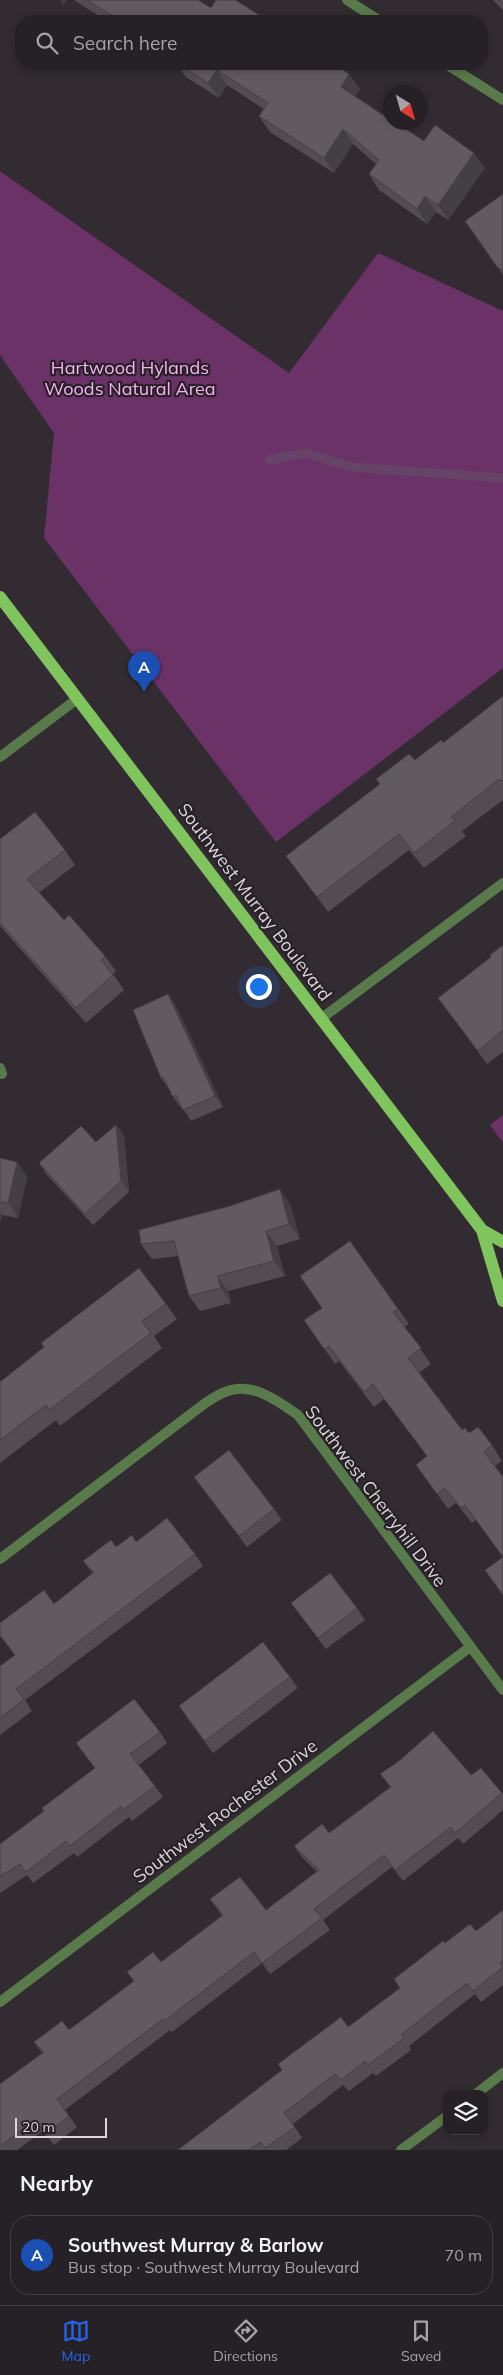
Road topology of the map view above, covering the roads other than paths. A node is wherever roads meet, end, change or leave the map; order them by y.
1 (347, 0) edge
2 (371, 15) edge
3 (456, 70) edge
4 (503, 100) edge
5 (0, 597) edge
6 (77, 698) junction
7 (0, 757) edge
8 (503, 883) edge
9 (322, 1018) junction
10 (482, 1230) junction
11 (503, 1242) edge
12 (503, 1301) edge
13 (0, 1559) edge
14 (470, 1647) junction
15 (503, 1690) edge
16 (0, 2002) edge
17 (503, 2073) edge
18 (481, 2090) edge
19 (443, 2119) edge
20 (401, 2150) edge

1 - 2 street
3 - 4 street
5 - 6 main road, Southwest Murray Boulevard
6 - 7 street
6 - 9 main road, Southwest Murray Boulevard
8 - 9 street
9 - 10 main road, Southwest Murray Boulevard
10 - 11 main road, Southwest Murray Boulevard
10 - 12 main road, Southwest Murray Boulevard
13 - 14 street, Southwest Cherryhill Drive
14 - 15 street, Southwest Cherryhill Drive
14 - 16 street, Southwest Rochester Drive
17 - 18 street
19 - 20 street

